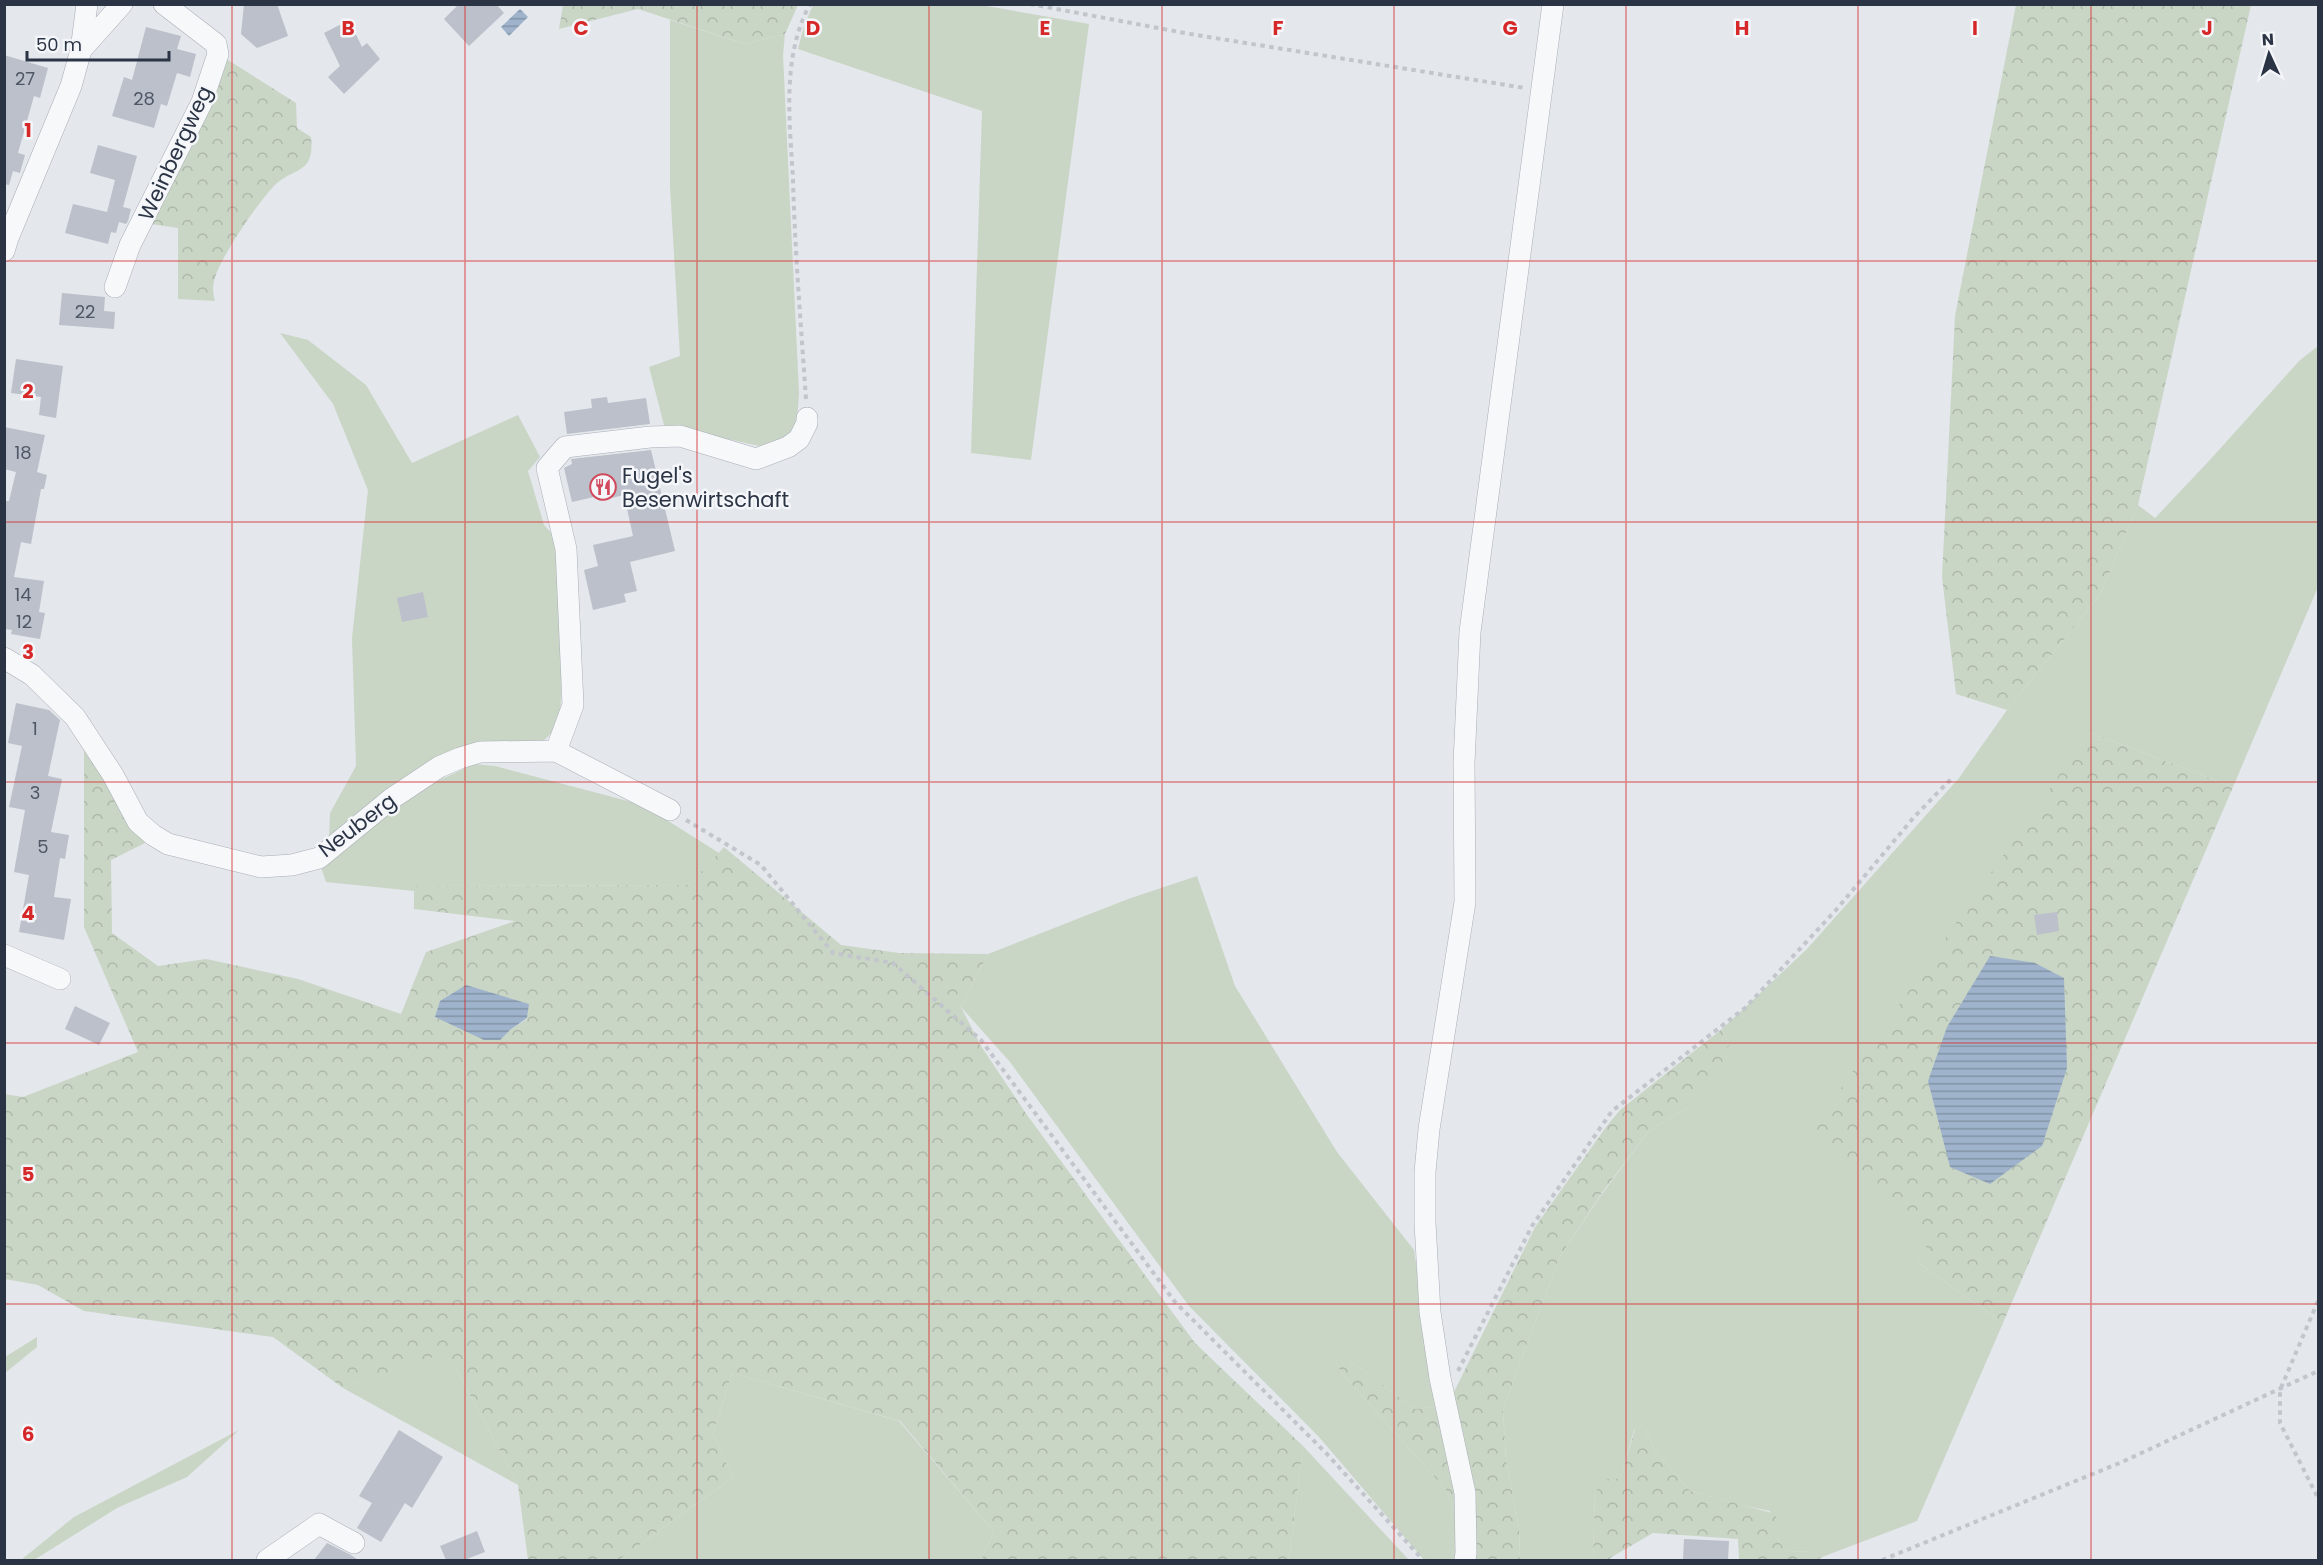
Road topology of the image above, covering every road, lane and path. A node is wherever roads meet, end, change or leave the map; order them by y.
1 (87, 4) edge
2 (122, 4) edge
3 (164, 4) edge
4 (810, 4) edge
5 (1030, 4) edge
6 (1553, 4) edge
7 (81, 50) junction
8 (1540, 90) junction
9 (4, 251) edge
10 (115, 287) dead end
11 (807, 418) joint
12 (4, 658) edge
13 (556, 751) junction
14 (1952, 778) dead end
15 (670, 810) joint
16 (4, 956) edge
17 (60, 979) dead end
18 (2319, 1301) edge
19 (2319, 1371) edge
20 (2280, 1390) junction
21 (1444, 1398) junction
22 (2319, 1498) edge
23 (354, 1543) dead end
24 (267, 1560) edge
25 (1424, 1560) edge
26 (1465, 1560) edge
27 (1882, 1560) edge

1 - 7 street
2 - 7 street
3 - 10 street, Weinbergweg
4 - 11 path
5 - 8 path
6 - 8 street
7 - 9 street
8 - 21 street
11 - 13 street
12 - 13 street, Neuberg
13 - 15 street, Neuberg
14 - 21 path
15 - 25 path
16 - 17 street
18 - 20 path
19 - 20 path
20 - 22 path
20 - 27 path
21 - 26 street
23 - 24 street

